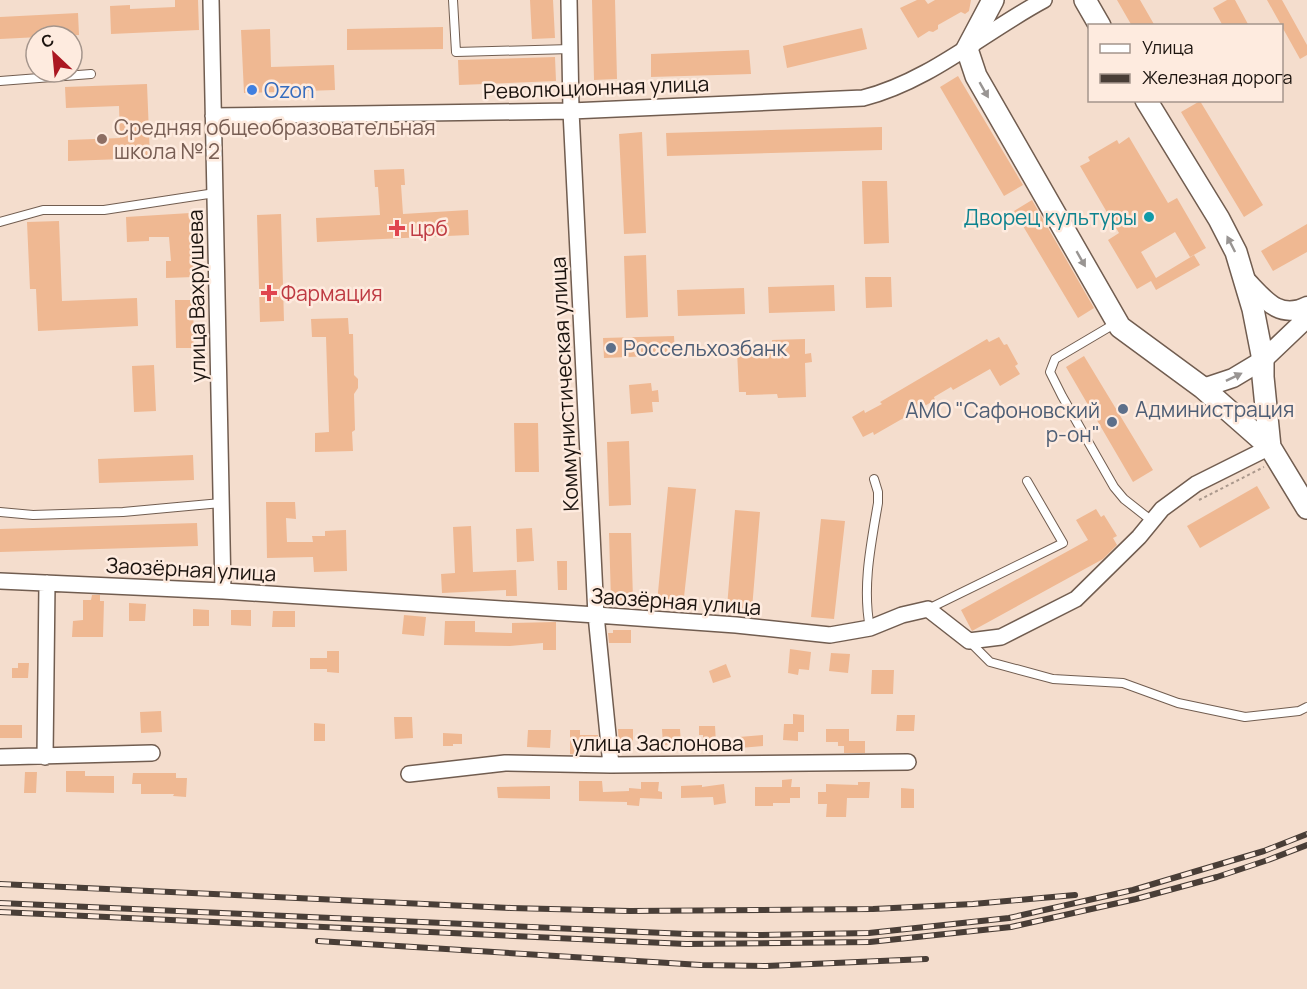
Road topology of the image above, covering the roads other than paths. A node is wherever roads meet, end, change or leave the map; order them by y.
1 (211, 0) edge
2 (453, 0) edge
3 (569, 0) edge
4 (993, 0) edge
5 (1044, 0) edge
6 (1085, 0) edge
7 (1099, 24) edge
8 (571, 49) junction
9 (967, 49) junction
10 (91, 74) dead end
11 (0, 81) edge
12 (1147, 102) edge
13 (571, 111) junction
14 (213, 116) junction
15 (215, 193) junction
16 (0, 222) edge
17 (1244, 278) junction
18 (1307, 306) edge
19 (1307, 318) edge
20 (1117, 322) junction
21 (1263, 360) junction
22 (1203, 388) junction
23 (1270, 447) junction
24 (874, 479) dead end
25 (1027, 481) dead end
26 (221, 503) junction
27 (1307, 508) edge
28 (0, 512) edge
29 (1152, 521) junction
30 (0, 581) edge
31 (47, 582) junction
32 (223, 591) junction
33 (928, 609) junction
34 (596, 615) junction
35 (870, 628) junction
36 (969, 641) junction
37 (1307, 707) edge
38 (152, 753) dead end
39 (0, 757) edge
40 (45, 757) junction
41 (908, 762) dead end
42 (611, 765) junction
43 (409, 774) dead end

1 - 14 street, улица Вахрушева
2 - 8 lane
3 - 8 street, Коммунистическая улица
4 - 9 main road
5 - 9 street, Революционная улица
6 - 7 main road
8 - 13 street, Коммунистическая улица
9 - 13 street, Революционная улица
9 -> 20 main road
10 - 11 lane
17 -> 12 main road
13 - 14 street, Революционная улица
13 - 34 street, Коммунистическая улица
14 - 15 street, улица Вахрушева
15 - 16 lane
15 - 26 street, улица Вахрушева
17 - 18 street
17 - 21 main road
19 - 21 street
20 - 22 main road
20 - 29 lane
22 -> 21 street
21 - 23 main road
22 - 23 main road
23 - 27 main road
23 - 29 street
24 - 35 lane
25 - 33 lane
26 - 28 lane
26 - 32 street, улица Вахрушева
29 - 36 street
30 - 31 street, Заозёрная улица
31 - 32 street, Заозёрная улица
31 - 40 street
32 - 34 street, Заозёрная улица
33 - 35 street, Заозёрная улица
33 - 36 street
34 - 35 street, Заозёрная улица
34 - 42 street, Коммунистическая улица
36 - 37 lane
38 - 40 street
39 - 40 street
41 - 42 street, улица Заслонова
42 - 43 street, улица Заслонова

